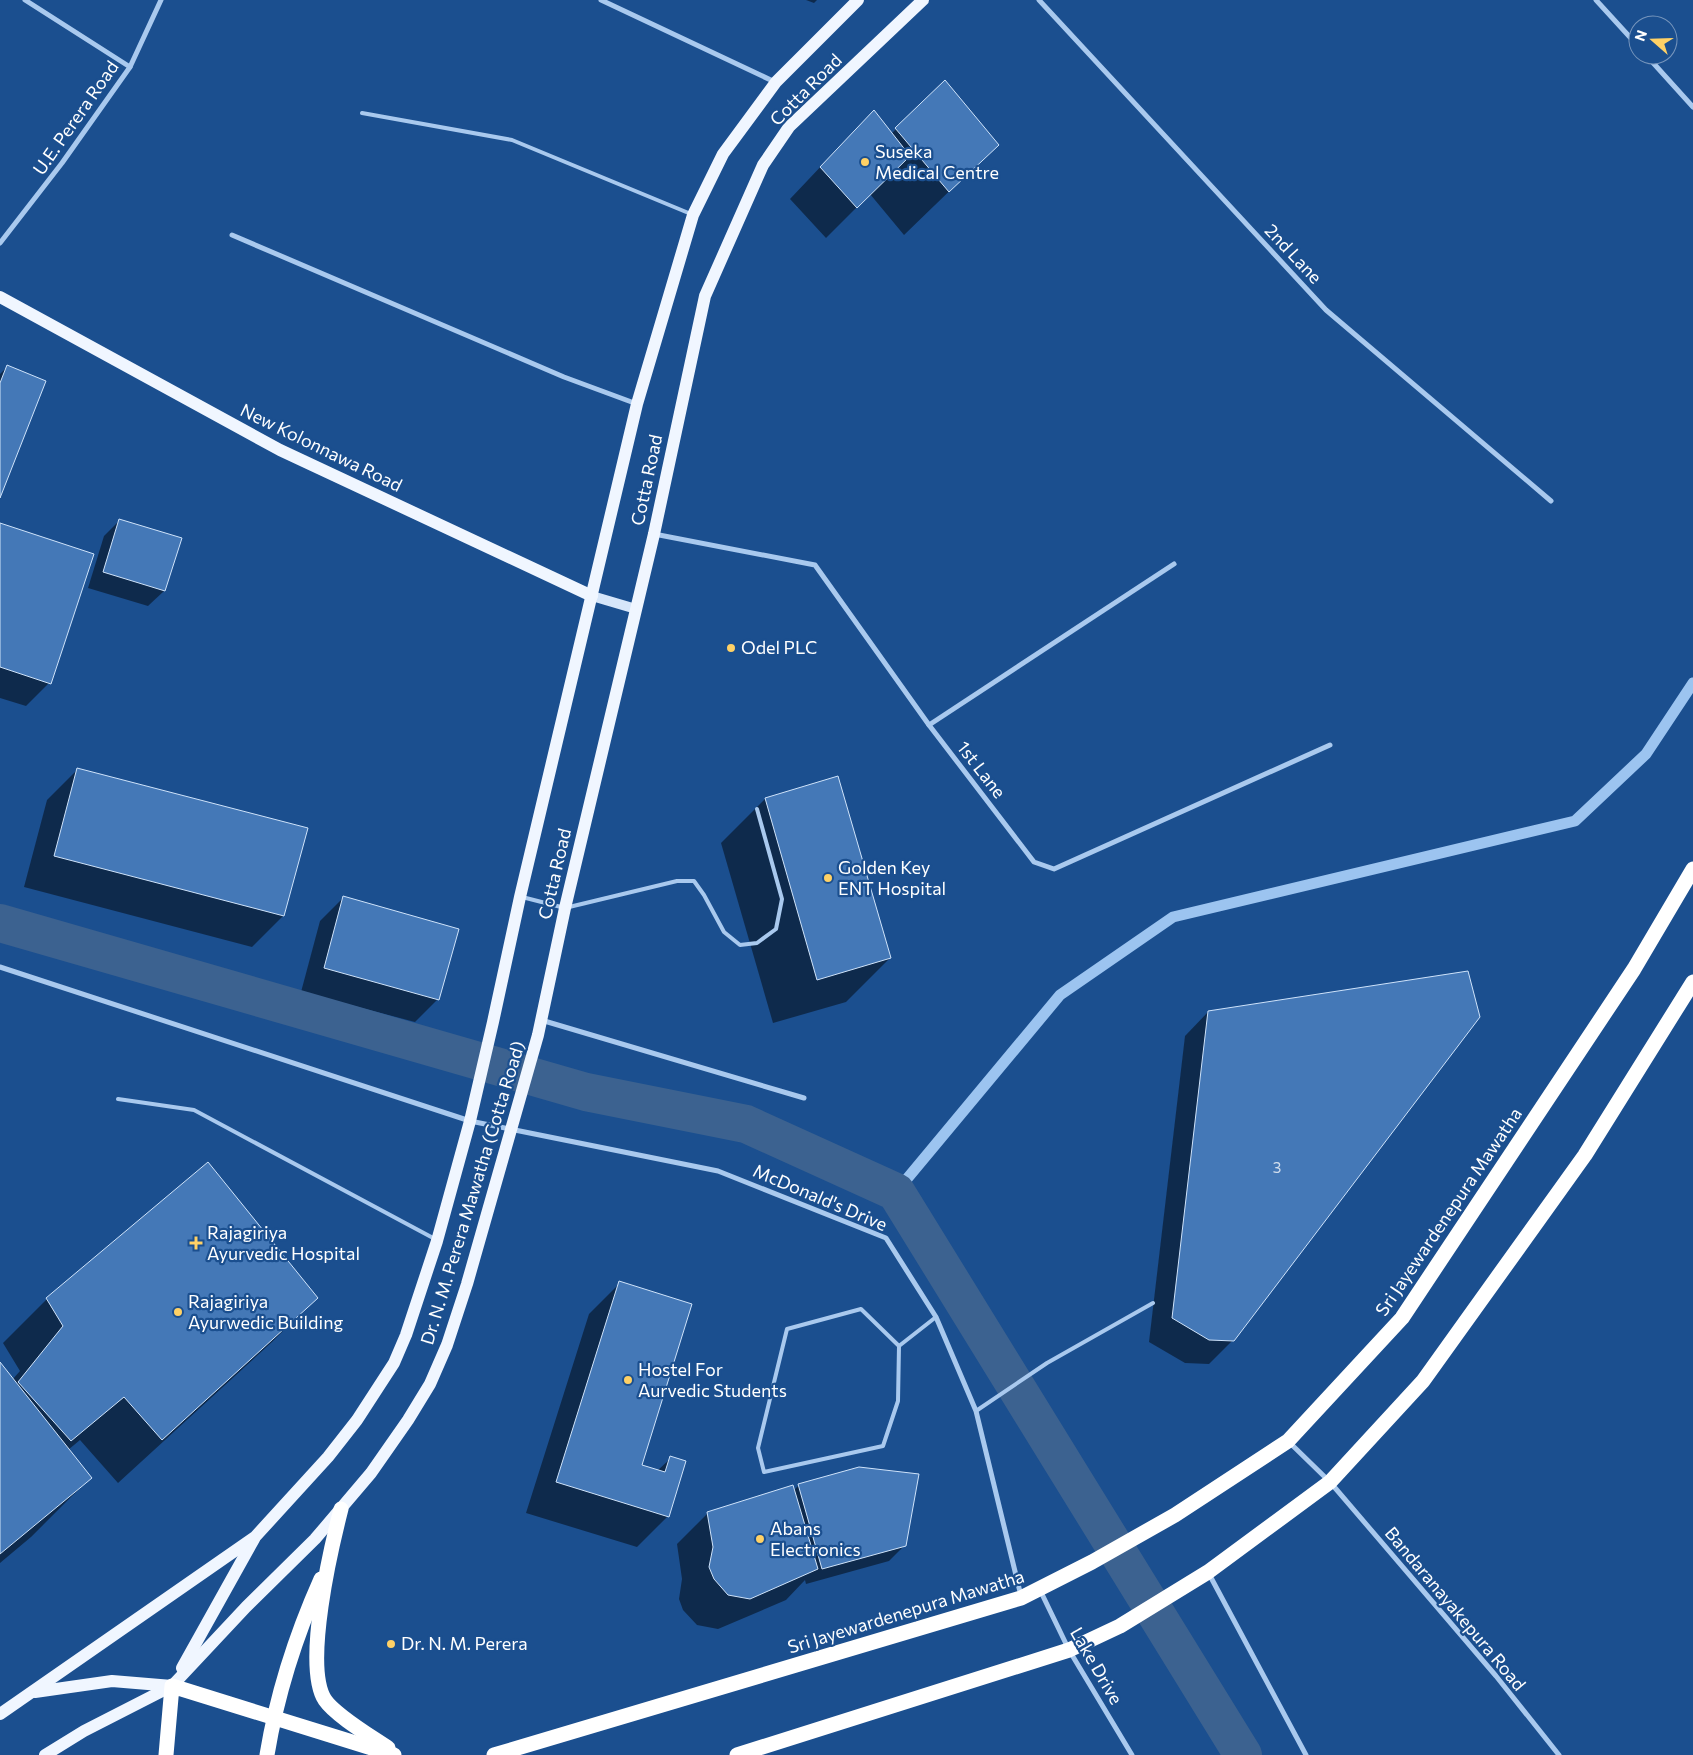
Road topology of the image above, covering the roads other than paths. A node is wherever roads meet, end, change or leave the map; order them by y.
1 (25, 0) edge
2 (161, 0) edge
3 (601, 0) edge
4 (858, 0) edge
5 (923, 0) edge
6 (1039, 0) edge
7 (1596, 0) edge
8 (1628, 35) edge
9 (1655, 65) edge
10 (130, 67) junction
11 (776, 82) junction
12 (1693, 107) edge
13 (362, 112) dead end
14 (693, 215) junction
15 (232, 235) dead end
16 (0, 243) edge
17 (0, 298) edge
18 (637, 404) junction
19 (1550, 501) dead end
20 (654, 534) junction
21 (1174, 564) dead end
22 (592, 596) junction
23 (636, 608) junction
24 (929, 725) junction
25 (1330, 745) dead end
26 (757, 809) dead end
27 (1693, 869) edge
28 (520, 897) junction
29 (565, 908) junction
30 (0, 967) edge
31 (1693, 982) edge
32 (541, 1020) junction
33 (494, 1022) joint
34 (538, 1035) joint
35 (804, 1098) dead end
36 (118, 1099) dead end
37 (470, 1121) junction
38 (512, 1130) junction
39 (437, 1241) junction
40 (1154, 1303) dead end
41 (936, 1317) junction
42 (899, 1346) junction
43 (976, 1411) junction
44 (1288, 1441) junction
45 (1330, 1482) junction
46 (341, 1509) junction
47 (255, 1537) junction
48 (328, 1561) junction
49 (1208, 1572) junction
50 (1040, 1590) junction
51 (1021, 1598) junction
52 (1070, 1650) junction
53 (172, 1686) junction
54 (33, 1692) junction
55 (0, 1714) edge
56 (273, 1718) junction
57 (45, 1755) edge
58 (166, 1755) edge
59 (267, 1755) edge
60 (396, 1755) edge
61 (494, 1755) edge
62 (737, 1755) edge
63 (1132, 1755) edge
64 (1306, 1755) edge
65 (1559, 1755) edge

1 - 10 street
2 - 10 street, U.E. Perera Road
3 - 11 street
4 - 11 main road, Cotta Road
5 - 20 main road, Cotta Road
6 - 19 street, 2nd Lane
7 - 8 street
9 - 12 street
10 - 16 street, U.E. Perera Road
11 - 14 main road, Cotta Road
13 - 14 lane
14 - 18 main road, Cotta Road
15 - 18 street
17 - 22 main road, New Kolonnawa Road
18 - 22 main road, Cotta Road
20 - 23 main road, Cotta Road
20 - 24 street, 1st Lane
21 - 24 street
22 - 23 main road, New Kolonnawa Road
22 - 28 main road, Cotta Road
23 - 29 main road, Cotta Road
24 - 25 street, 1st Lane
26 - 29 lane
27 - 44 highway, Sri Jayewardenepura Mawatha
28 - 29 lane
28 - 33 main road, Cotta Road
29 - 32 main road, Cotta Road
30 - 37 street, McDonald's Drive
31 - 45 highway
32 - 34 main road, Cotta Road
32 - 35 street
33 - 37 main road, Dr. N. M. Perera Mawatha (Cotta Road)
34 - 38 main road, Dr. N. M. Perera Mawatha (Cotta Road)
36 - 39 lane
37 - 38 street, McDonald's Drive
37 - 39 main road, Dr. N. M. Perera Mawatha (Cotta Road)
38 - 41 street, McDonald's Drive
38 - 46 main road, Dr. N. M. Perera Mawatha (Cotta Road)
39 - 47 main road, Dr. N. M. Perera Mawatha (Cotta Road)
40 - 43 lane
41 - 42 lane
41 - 43 street, McDonald's Drive
42 - 42 lane
43 - 51 street, McDonald's Drive
44 - 45 street, Bandaranayakepura Road
44 - 50 highway, Sri Jayewardenepura Mawatha
45 - 49 highway
45 - 65 street, Bandaranayakepura Road
46 - 48 highway
46 - 53 main road, Dr. N. M. Perera Mawatha (Cotta Road)
47 - 53 main road
47 - 54 main road, Dr. N. M. Perera Mawatha (Cotta Road)
48 - 56 highway
48 - 60 highway
49 - 52 highway
49 - 64 street
50 - 51 highway, Sri Jayewardenepura Mawatha
50 - 52 street, Lake Drive
51 - 61 highway, Sri Jayewardenepura Mawatha
52 - 62 highway
52 - 63 street, Lake Drive
53 - 54 main road
53 - 56 highway
53 - 57 main road, Dr. N. M. Perera Mawatha (Cotta Road)
53 - 58 highway
54 - 55 main road, Dr. N. M. Perera Mawatha (Cotta Road)
56 - 59 highway
56 - 60 highway

